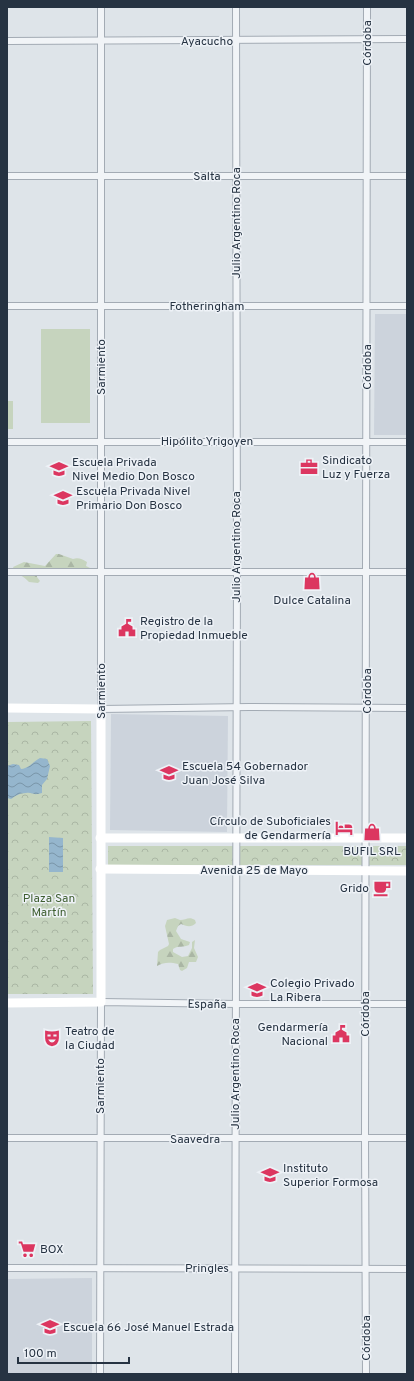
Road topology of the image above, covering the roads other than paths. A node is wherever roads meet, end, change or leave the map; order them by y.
1 (101, 7) edge
2 (236, 7) edge
3 (367, 7) edge
4 (367, 39) junction
5 (407, 39) edge
6 (7, 41) edge
7 (101, 41) junction
8 (235, 41) junction
9 (367, 175) junction
10 (7, 176) edge
11 (100, 176) junction
12 (236, 176) junction
13 (407, 176) edge
14 (7, 306) edge
15 (101, 306) junction
16 (236, 306) junction
17 (367, 306) junction
18 (407, 306) edge
19 (236, 441) junction
20 (7, 442) edge
21 (100, 442) junction
22 (366, 442) junction
23 (407, 442) edge
24 (237, 571) junction
25 (7, 572) edge
26 (101, 572) junction
27 (367, 572) junction
28 (407, 572) edge
29 (7, 708) edge
30 (236, 708) junction
31 (367, 708) junction
32 (407, 708) edge
33 (101, 709) junction
34 (366, 837) junction
35 (100, 838) junction
36 (236, 838) junction
37 (407, 838) edge
38 (100, 869) junction
39 (236, 870) junction
40 (365, 871) junction
41 (407, 871) edge
42 (101, 1002) junction
43 (7, 1003) edge
44 (236, 1004) junction
45 (366, 1004) junction
46 (407, 1004) edge
47 (7, 1138) edge
48 (100, 1138) junction
49 (365, 1138) junction
50 (407, 1138) edge
51 (235, 1139) junction
52 (7, 1268) edge
53 (100, 1268) junction
54 (235, 1268) junction
55 (365, 1268) junction
56 (407, 1269) edge
57 (100, 1374) edge
58 (235, 1374) edge
59 (366, 1374) edge

1 - 7 street, Sarmiento
2 - 8 street, Julio Argentino Roca
3 - 4 street, Córdoba
4 - 5 street, Ayacucho
4 - 8 street, Ayacucho
4 - 9 street, Córdoba
6 - 7 street, Ayacucho
7 - 8 street, Ayacucho
7 - 11 street, Sarmiento
8 - 12 street, Julio Argentino Roca
9 - 12 street, Salta
9 - 13 street, Salta
9 - 17 street, Córdoba
10 - 11 street, Salta
11 - 12 street, Salta
11 - 15 street, Sarmiento
12 - 16 street, Julio Argentino Roca
14 - 15 street, Fotheringham
15 - 16 street, Fotheringham
15 - 21 street, Sarmiento
16 - 17 street, Fotheringham
16 - 19 street, Julio Argentino Roca
17 - 18 street, Fotheringham
17 - 22 street, Córdoba
19 - 21 street, Hipólito Yrigoyen
19 - 22 street, Hipólito Yrigoyen
19 - 24 street, Julio Argentino Roca
20 - 21 street, Hipólito Yrigoyen
21 - 26 street, Sarmiento
22 - 23 street, Hipólito Yrigoyen
22 - 27 street, Córdoba
24 - 26 street
24 - 27 street
24 - 30 street, Julio Argentino Roca
25 - 26 street
26 - 33 street, Sarmiento
27 - 28 street
27 - 31 street, Córdoba
29 - 33 main road
30 - 31 street
30 - 33 street
30 - 36 street, Julio Argentino Roca
31 - 32 street
31 - 34 street, Córdoba
33 - 35 main road, Sarmiento
34 - 36 main road
34 - 37 main road
34 - 40 street, Córdoba
35 - 36 main road
35 - 38 main road, Sarmiento
36 - 39 street, Julio Argentino Roca
38 - 39 main road, Avenida 25 de Mayo
38 - 42 main road, Sarmiento
39 - 40 main road, Avenida 25 de Mayo
39 - 44 street, Julio Argentino Roca
40 - 41 main road, Avenida 25 de Mayo
40 - 45 street, Córdoba
42 - 43 main road, España
42 - 44 street, España
42 - 48 street, Sarmiento
44 - 45 street, España
44 - 51 street, Julio Argentino Roca
45 - 46 street, España
45 - 49 street, Córdoba
47 - 48 street, Saavedra
48 - 51 street, Saavedra
48 - 53 street, Sarmiento
49 - 50 street, Saavedra
49 - 51 street, Saavedra
49 - 55 street, Córdoba
51 - 54 street, Julio Argentino Roca
52 - 53 street, Pringles
53 - 54 street, Pringles
53 - 57 street, Sarmiento
54 - 55 street, Pringles
54 - 58 street, Julio Argentino Roca
55 - 56 street, Pringles
55 - 59 street, Córdoba

